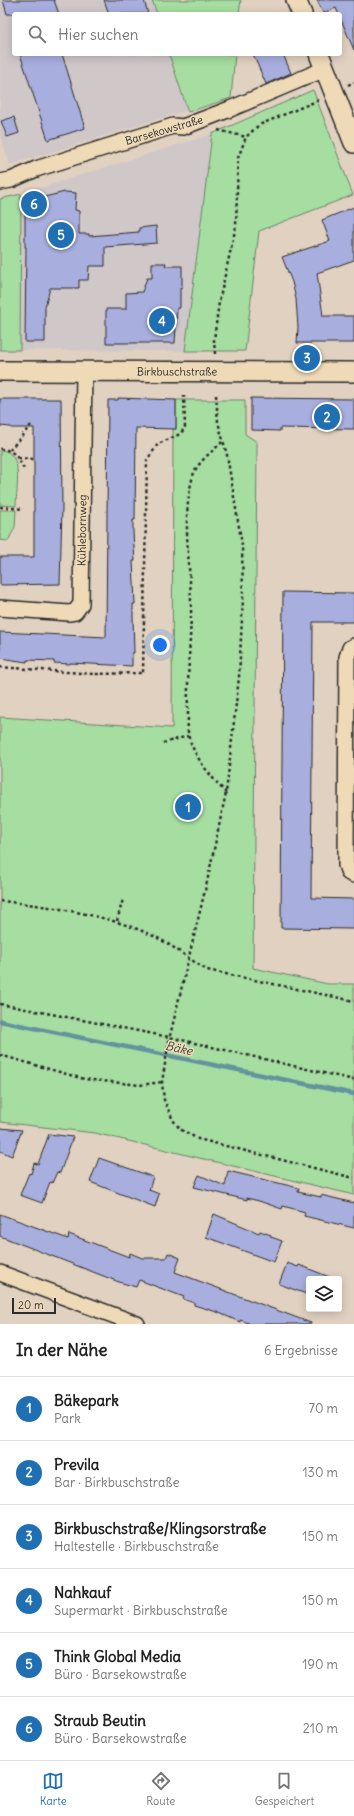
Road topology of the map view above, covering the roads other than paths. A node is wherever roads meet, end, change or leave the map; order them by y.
1 (296, 0) edge
2 (301, 12) edge
3 (322, 61) edge
4 (354, 143) edge
5 (0, 182) edge
6 (0, 371) edge
7 (84, 371) junction
8 (354, 372) edge
9 (0, 608) edge
10 (354, 646) edge
11 (354, 875) edge
12 (0, 1273) edge
13 (137, 1324) edge

1 - 2 street
3 - 4 street
3 - 5 street, Barsekowstraße
6 - 7 street, Birkbuschstraße
7 - 8 street, Birkbuschstraße
7 - 9 street, Kühlebornweg
10 - 11 street
12 - 13 street

